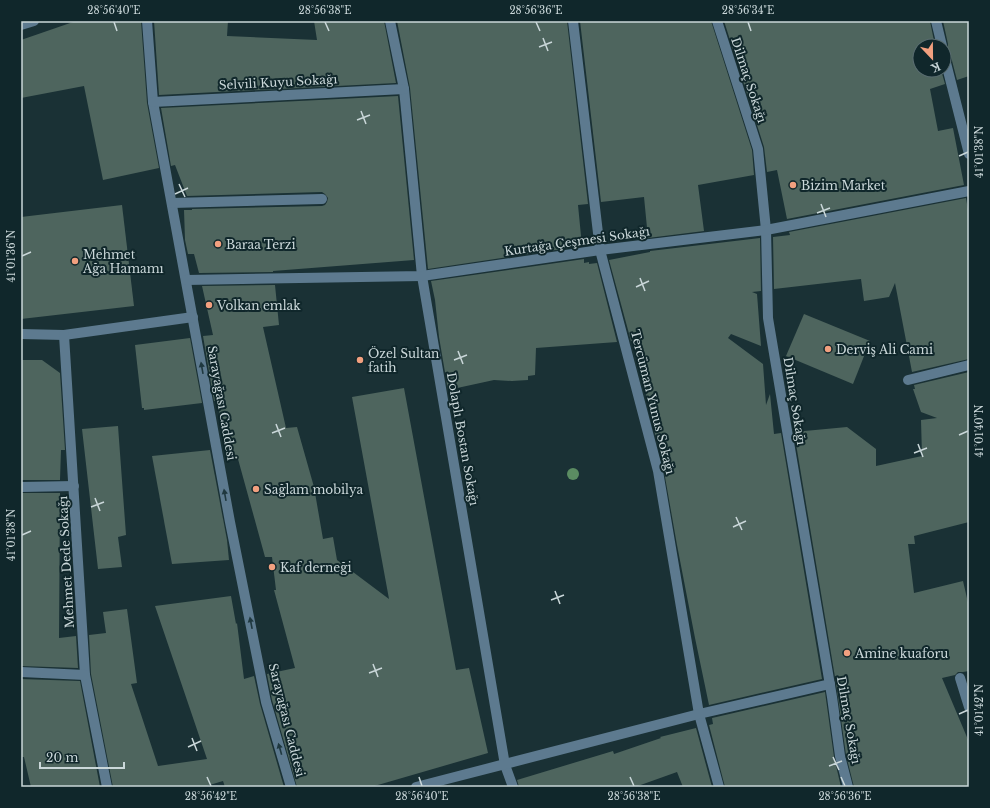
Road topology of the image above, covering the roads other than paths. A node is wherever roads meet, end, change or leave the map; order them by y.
1 (34, 21) edge
2 (147, 21) edge
3 (390, 21) edge
4 (573, 21) edge
5 (717, 21) edge
6 (936, 21) edge
7 (21, 25) edge
8 (940, 38) edge
9 (950, 78) edge
10 (404, 88) junction
11 (153, 102) junction
12 (969, 154) edge
13 (969, 191) edge
14 (322, 199) dead end
15 (172, 203) junction
16 (766, 230) junction
17 (600, 250) junction
18 (422, 276) junction
19 (186, 280) junction
20 (193, 317) junction
21 (21, 334) edge
22 (64, 334) junction
23 (969, 365) edge
24 (908, 380) dead end
25 (74, 486) junction
26 (21, 487) edge
27 (21, 672) edge
28 (85, 675) junction
29 (960, 678) dead end
30 (830, 684) junction
31 (969, 707) edge
32 (699, 714) junction
33 (505, 765) junction
34 (107, 787) edge
35 (291, 787) edge
36 (416, 787) edge
37 (513, 787) edge
38 (719, 787) edge
39 (848, 787) edge

1 - 7 street
2 - 11 street, Sarayağası Caddesi
3 - 10 street, Dolaplı Bostan Sokağı
4 - 17 street, Tercüman Yunus Sokağı
5 - 16 street, Dilmaç Sokağı
6 - 8 street
9 - 12 street
10 - 11 street, Selvili Kuyu Sokağı
10 - 18 street, Dolaplı Bostan Sokağı
11 - 15 street, Sarayağası Caddesi
13 - 16 street, Kurtağa Çeşmesi Sokağı
14 - 15 street
15 - 19 street, Sarayağası Caddesi
16 - 17 street, Kurtağa Çeşmesi Sokağı
16 - 30 street, Dilmaç Sokağı
17 - 18 street, Kurtağa Çeşmesi Sokağı
17 - 32 street, Tercüman Yunus Sokağı
18 - 19 street, Kurtağa Çeşmesi Sokağı
18 - 33 street, Dolaplı Bostan Sokağı
19 - 20 street, Sarayağası Caddesi
20 - 22 street
35 -> 20 street, Sarayağası Caddesi
21 - 22 street
22 - 25 street, Mehmet Dede Sokağı
23 - 24 street
25 - 26 street
25 - 28 street, Mehmet Dede Sokağı
27 - 28 street
28 - 34 street, Mehmet Dede Sokağı
29 - 31 street
30 - 32 street
30 - 39 street, Dilmaç Sokağı
32 - 33 street
32 - 38 street, Tercüman Yunus Sokağı
33 - 36 street
33 - 37 street, Dolaplı Bostan Sokağı

